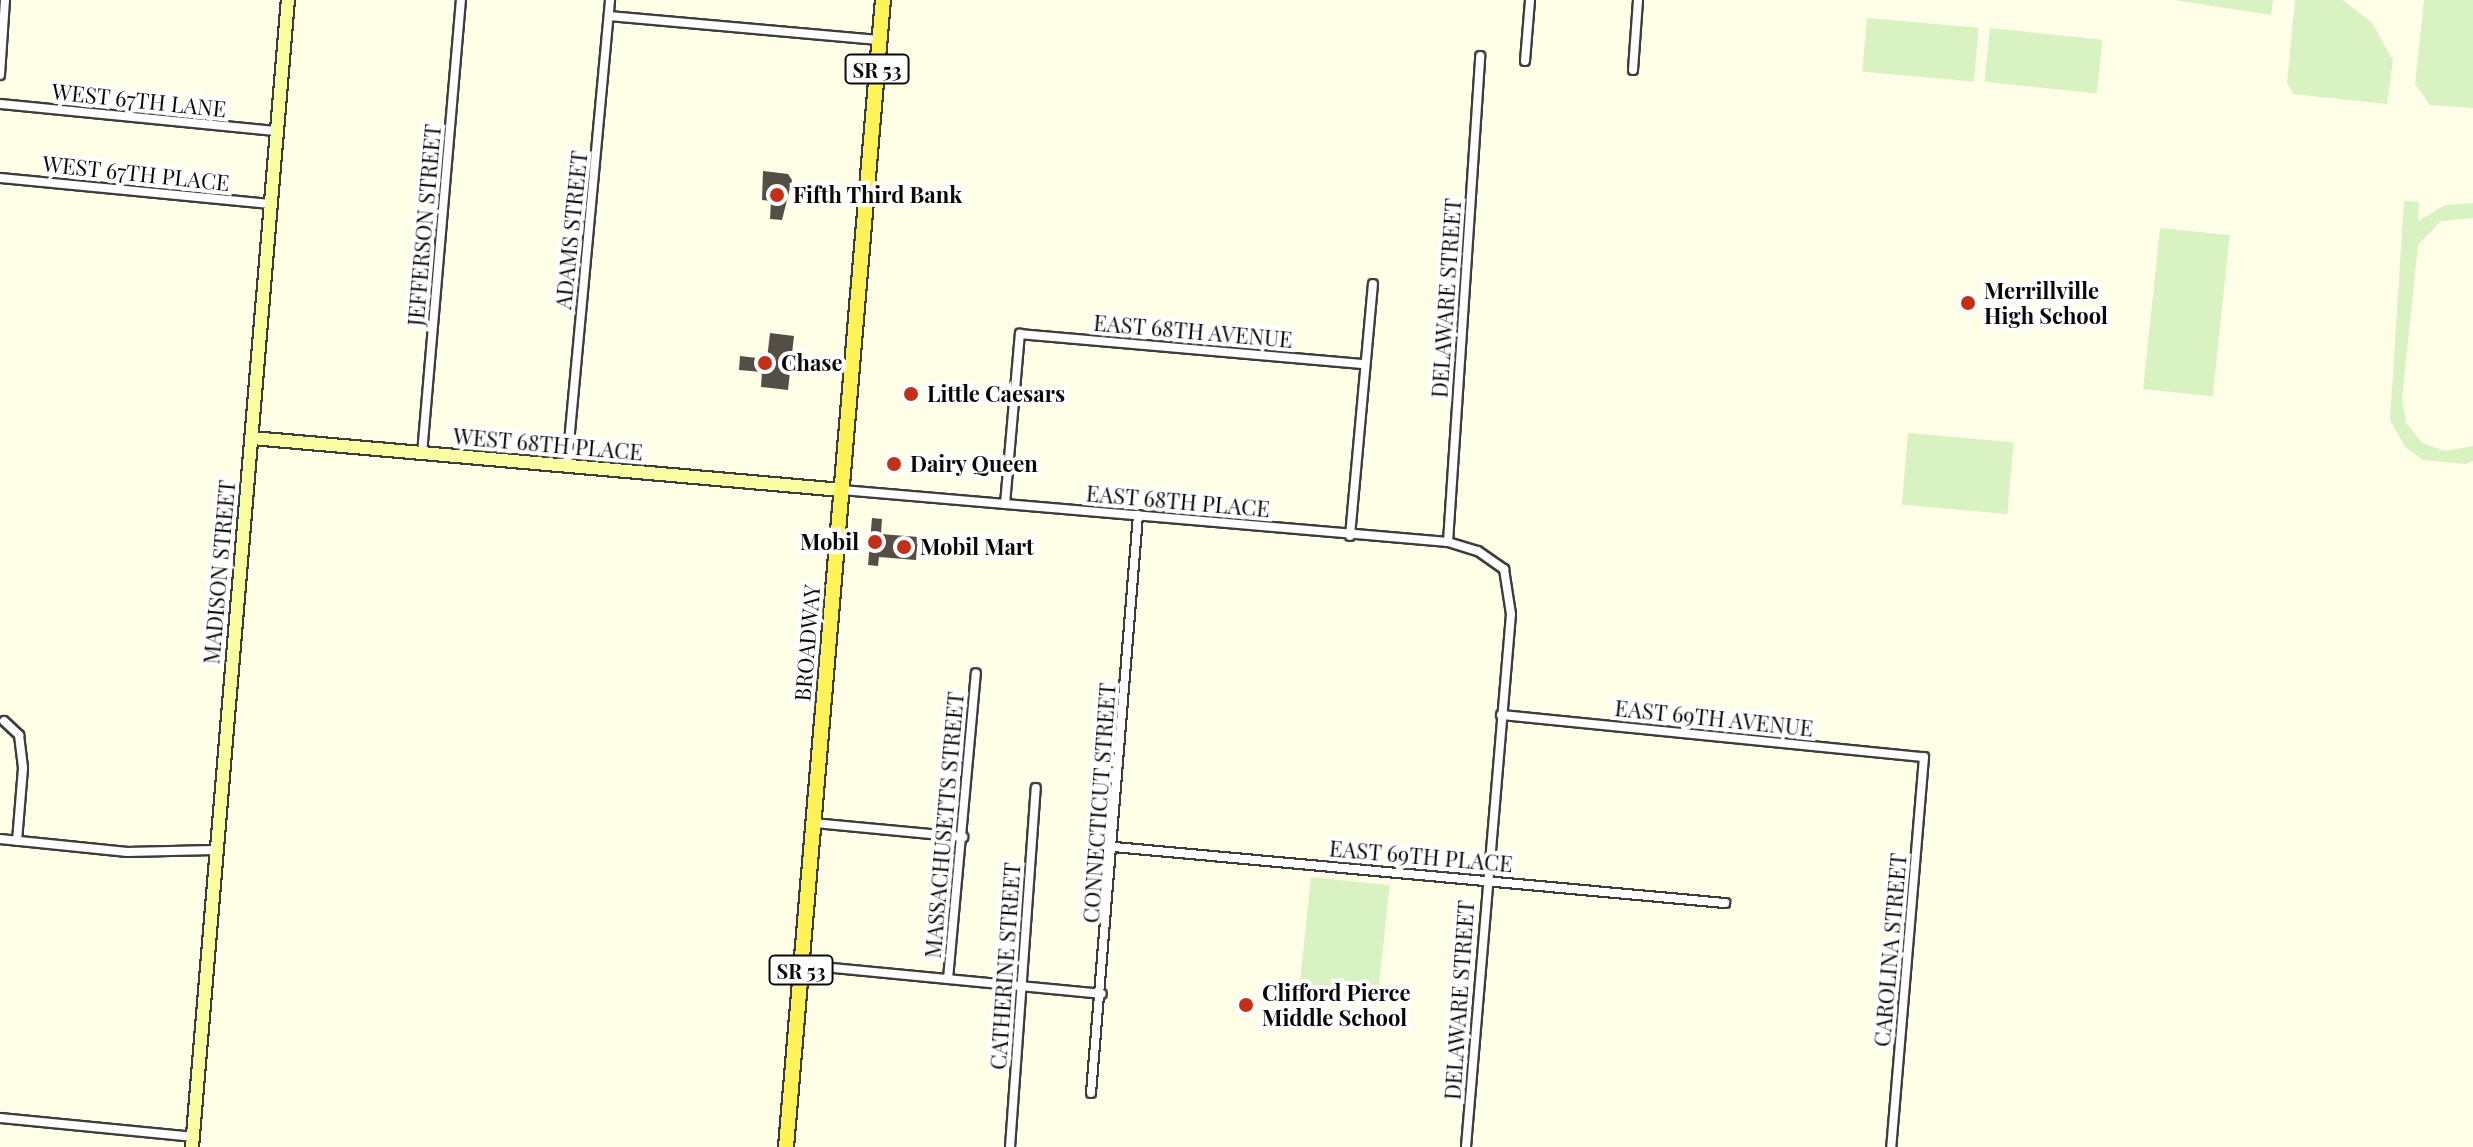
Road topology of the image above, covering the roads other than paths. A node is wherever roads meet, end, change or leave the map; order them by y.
1 (5, 0) edge
2 (288, 0) edge
3 (461, 0) edge
4 (610, 0) edge
5 (883, 0) edge
6 (1530, 0) edge
7 (1638, 0) edge
8 (610, 16) junction
9 (880, 40) junction
10 (1480, 56) dead end
11 (1525, 61) dead end
12 (1633, 70) dead end
13 (0, 75) edge
14 (0, 104) edge
15 (274, 131) junction
16 (0, 178) edge
17 (269, 204) junction
18 (1373, 284) dead end
19 (1364, 364) junction
20 (252, 438) junction
21 (422, 454) junction
22 (567, 464) junction
23 (842, 490) junction
24 (1005, 504) junction
25 (1138, 515) junction
26 (1350, 536) junction
27 (1448, 542) junction
28 (1504, 569) joint
29 (976, 673) dead end
30 (1501, 715) junction
31 (4, 721) dead end
32 (1924, 757) joint
33 (1036, 788) dead end
34 (814, 823) junction
35 (963, 837) junction
36 (0, 839) edge
37 (17, 841) junction
38 (1114, 847) junction
39 (214, 850) junction
40 (1487, 879) junction
41 (1725, 903) dead end
42 (802, 965) junction
43 (948, 979) junction
44 (1022, 987) junction
45 (1102, 994) junction
46 (1091, 1093) dead end
47 (0, 1118) edge
48 (192, 1142) edge
49 (786, 1147) edge
50 (1010, 1147) edge
51 (1466, 1147) edge
52 (1891, 1147) edge

1 - 13 street
2 - 15 street, MADISON STREET
3 - 21 street, JEFFERSON STREET
4 - 8 street, ADAMS STREET
5 - 9 main road, BROADWAY / SR 53
6 - 11 street
7 - 12 street
8 - 9 street
8 - 22 street, ADAMS STREET
9 - 23 main road, BROADWAY / SR 53
10 - 27 street, DELAWARE STREET
14 - 15 street, WEST 67TH LANE
15 - 17 street, MADISON STREET
16 - 17 street, WEST 67TH PLACE
17 - 20 street, MADISON STREET
18 - 19 street
19 - 24 street, EAST 68TH AVENUE
19 - 26 street
20 - 21 street, WEST 68TH PLACE
20 - 39 street, MADISON STREET
21 - 22 street, WEST 68TH PLACE
22 - 23 street, WEST 68TH PLACE
23 - 24 street, EAST 68TH PLACE
23 - 34 main road, BROADWAY / SR 53
24 - 25 street, EAST 68TH PLACE
25 - 26 street, EAST 68TH PLACE
25 - 38 street, CONNECTICUT STREET
26 - 27 street, EAST 68TH PLACE
27 - 28 street, EAST 68TH PLACE
28 - 30 street, DELAWARE STREET
29 - 35 street, MASSACHUSETTS STREET
30 - 32 street, EAST 69TH AVENUE
30 - 40 street, DELAWARE STREET
31 - 37 street
32 - 52 street, CAROLINA STREET
33 - 44 street, CATHERINE STREET
34 - 35 street
34 - 42 main road, BROADWAY / SR 53
35 - 43 street, MASSACHUSETTS STREET
36 - 37 street
37 - 39 street
38 - 40 street, EAST 69TH PLACE
38 - 45 street, CONNECTICUT STREET
39 - 48 street, MADISON STREET
40 - 41 street, EAST 69TH PLACE
40 - 51 street, DELAWARE STREET
42 - 43 street
42 - 49 main road, BROADWAY / SR 53
43 - 44 street
44 - 45 street
44 - 50 street, CATHERINE STREET
45 - 46 street, CONNECTICUT STREET
47 - 48 street

